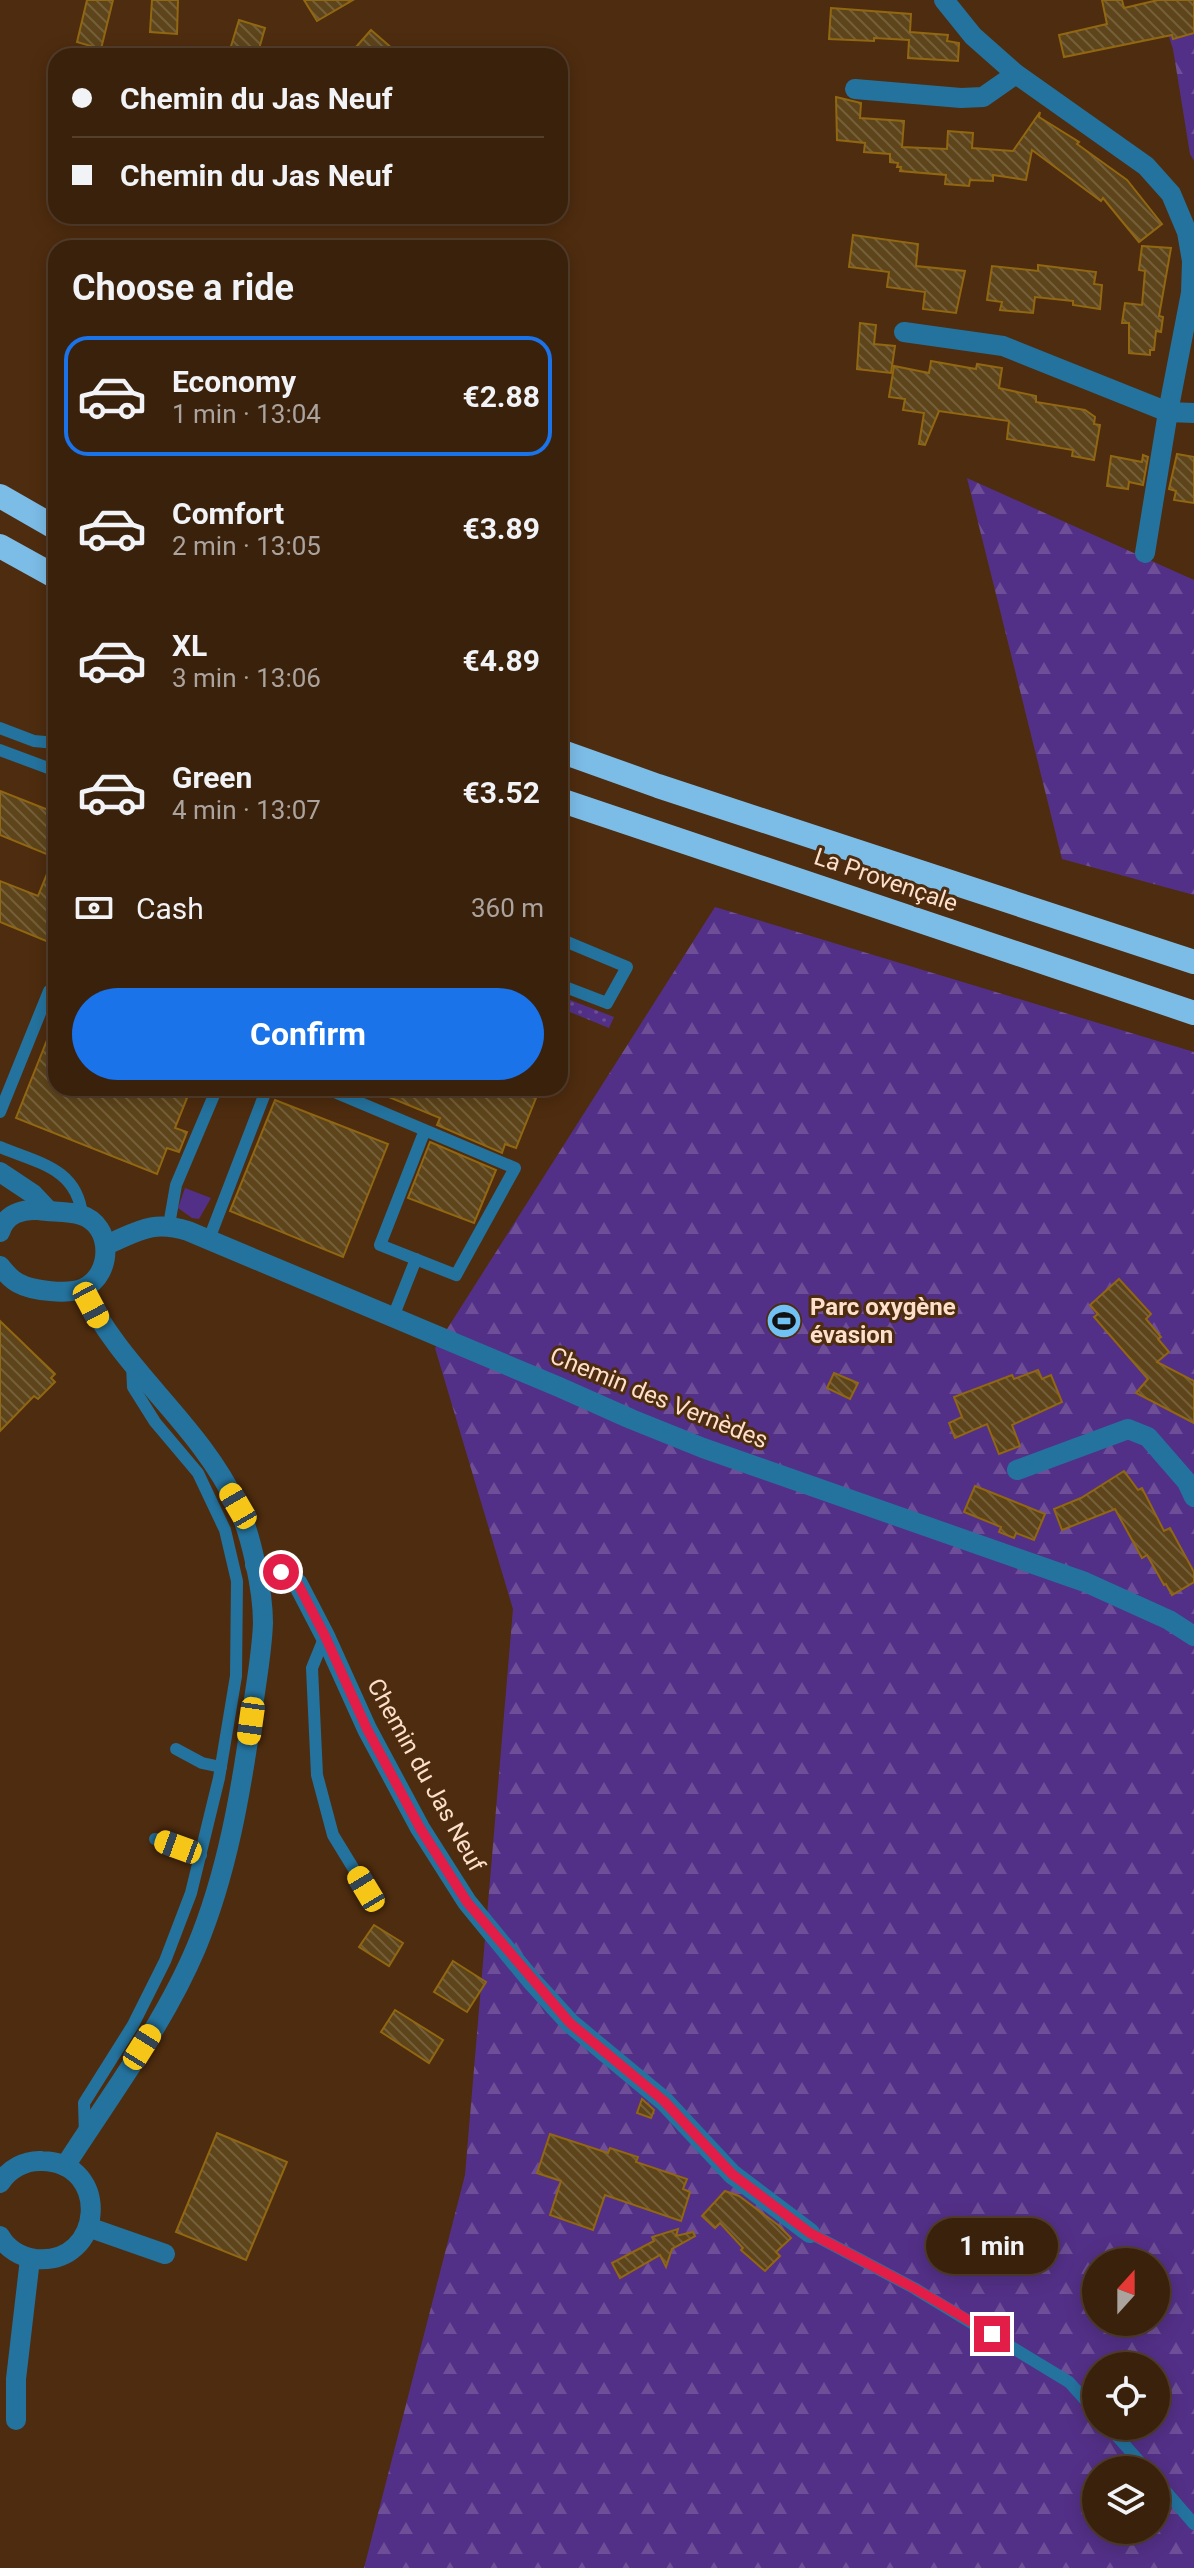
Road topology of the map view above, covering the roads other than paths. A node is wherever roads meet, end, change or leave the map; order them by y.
1 (944, 0) edge
2 (1016, 74) junction
3 (855, 89) dead end
4 (904, 332) dead end
5 (1168, 412) junction
6 (1194, 413) edge
7 (0, 496) edge
8 (48, 523) edge
9 (0, 546) edge
10 (1145, 553) dead end
11 (48, 573) edge
12 (0, 728) edge
13 (48, 742) edge
14 (0, 750) edge
15 (568, 754) edge
16 (48, 768) edge
17 (568, 803) edge
18 (568, 942) edge
19 (1194, 962) edge
20 (568, 988) edge
21 (48, 993) edge
22 (1194, 1013) edge
23 (214, 1096) edge
24 (264, 1096) edge
25 (344, 1096) edge
26 (0, 1112) edge
27 (425, 1130) junction
28 (0, 1147) edge
29 (0, 1172) edge
30 (49, 1211) junction
31 (82, 1215) junction
32 (169, 1225) junction
33 (0, 1232) edge
34 (209, 1239) junction
35 (106, 1245) junction
36 (416, 1259) junction
37 (2, 1274) edge
38 (83, 1289) junction
39 (393, 1317) junction
40 (132, 1362) junction
41 (1017, 1470) dead end
42 (1194, 1497) edge
43 (255, 1565) junction
44 (325, 1636) junction
45 (1194, 1636) edge
46 (176, 1749) dead end
47 (221, 1767) junction
48 (155, 1839) dead end
49 (201, 1855) junction
50 (366, 1889) dead end
51 (85, 2135) junction
52 (65, 2166) junction
53 (0, 2183) edge
54 (88, 2227) junction
55 (810, 2233) joint
56 (0, 2236) edge
57 (165, 2254) dead end
58 (30, 2259) junction
59 (1082, 2396) edge
60 (16, 2420) dead end
61 (1120, 2440) edge
62 (1135, 2456) edge
63 (1170, 2496) edge
64 (1194, 2524) edge

1 - 2 street
2 - 3 street
2 - 5 street
4 - 5 street
5 - 6 street
5 - 10 street
7 - 8 highway
9 - 11 highway
12 - 13 lane
14 - 16 lane
15 - 19 highway, La Provençale
17 - 22 highway, La Provençale
18 - 20 lane
21 - 26 lane
23 - 32 lane
24 - 34 lane
25 - 27 lane
27 - 36 lane
27 - 36 lane
28 - 31 lane
29 - 30 street
30 - 31 street
30 - 33 street
31 - 35 street
32 - 34 street, Chemin des Vernèdes
32 - 35 street
34 - 39 street, Chemin des Vernèdes
35 - 38 street
36 - 39 lane
37 - 38 street
38 - 40 street
39 - 45 street, Chemin des Vernèdes
40 - 43 street
40 - 47 lane
41 - 42 street
43 - 44 street, Chemin du Jas Neuf
43 - 51 street
44 - 50 lane
44 - 55 street, Chemin du Jas Neuf
46 - 47 lane
47 - 49 lane
48 - 49 lane
49 - 51 lane
51 - 52 street
52 - 53 street
52 - 54 street
54 - 57 street
54 - 58 street
55 - 59 lane, Chemin du Jas Neuf
56 - 58 street
58 - 60 street
61 - 62 lane
63 - 64 lane

